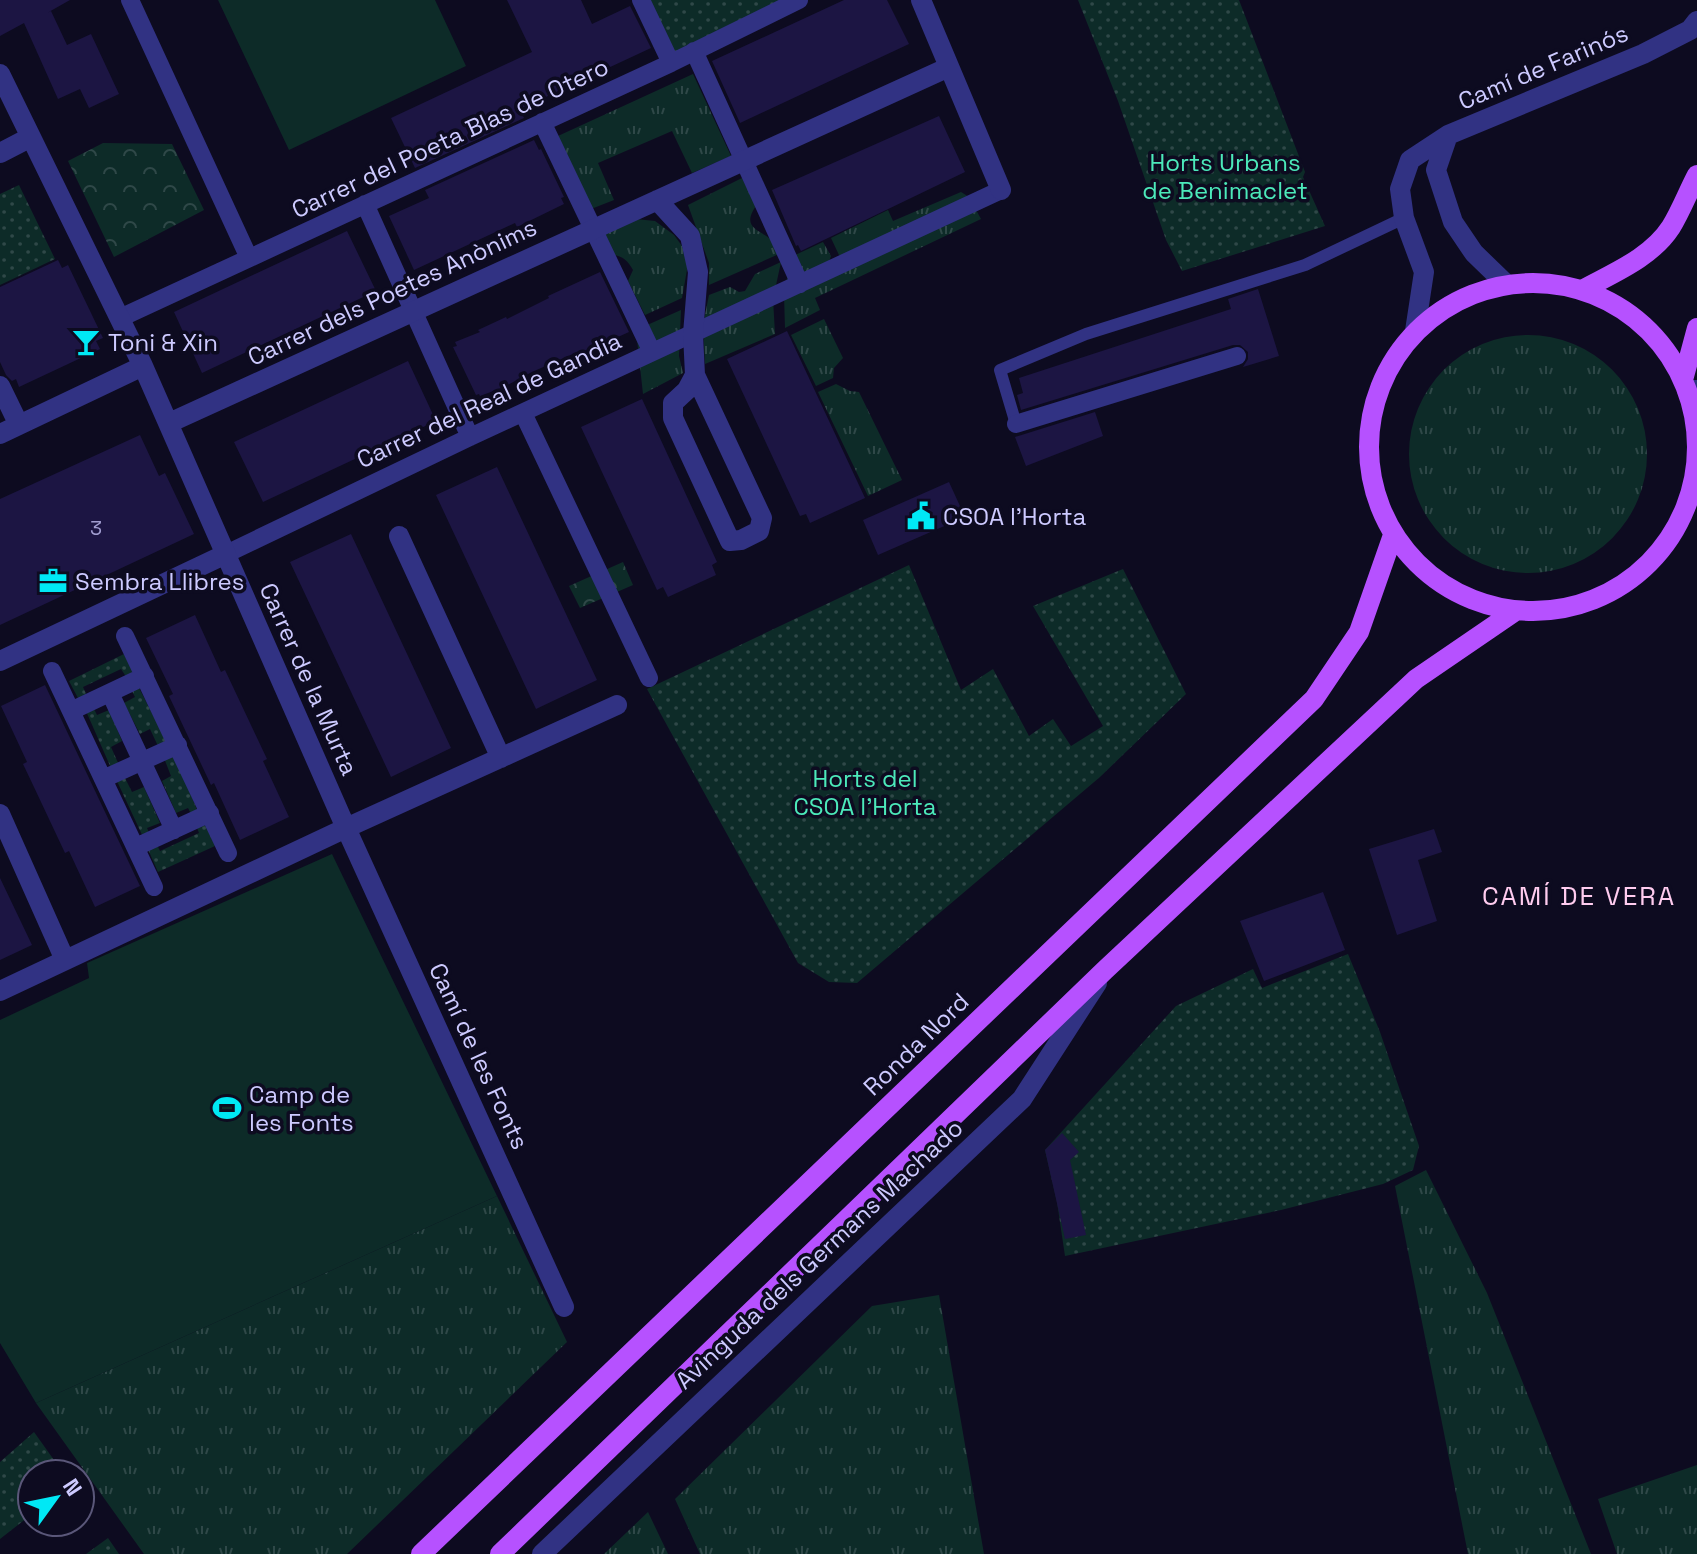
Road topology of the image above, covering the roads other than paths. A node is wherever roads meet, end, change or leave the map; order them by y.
1 (130, 0) edge
2 (641, 0) edge
3 (799, 0) edge
4 (921, 0) edge
5 (1697, 21) edge
6 (694, 51) junction
7 (671, 63) junction
8 (949, 67) junction
9 (0, 74) edge
10 (542, 122) junction
11 (1448, 135) junction
12 (31, 137) junction
13 (0, 153) edge
14 (743, 162) junction
15 (1697, 175) edge
16 (1001, 190) joint
17 (657, 200) junction
18 (365, 204) junction
19 (1404, 218) junction
20 (592, 229) junction
21 (249, 258) junction
22 (800, 284) junction
23 (1506, 284) junction
24 (1582, 290) junction
25 (413, 312) junction
26 (120, 318) junction
27 (1697, 329) edge
28 (1415, 331) junction
29 (693, 334) junction
30 (652, 352) junction
31 (1237, 356) dead end
32 (143, 366) junction
33 (695, 375) junction
34 (0, 386) edge
35 (1689, 387) edge
36 (523, 413) junction
37 (169, 423) junction
38 (1016, 424) joint
39 (19, 425) junction
40 (0, 434) edge
41 (470, 437) junction
42 (1697, 461) edge
43 (1393, 535) junction
44 (399, 536) dead end
45 (226, 554) junction
46 (1514, 612) junction
47 (125, 636) dead end
48 (0, 661) edge
49 (52, 671) dead end
50 (145, 676) junction
51 (649, 678) dead end
52 (110, 693) junction
53 (617, 705) dead end
54 (71, 711) junction
55 (178, 745) junction
56 (501, 758) junction
57 (142, 761) junction
58 (103, 779) junction
59 (210, 813) junction
60 (0, 814) edge
61 (346, 828) junction
62 (174, 830) junction
63 (136, 847) junction
64 (228, 853) dead end
65 (154, 887) dead end
66 (65, 960) junction
67 (1105, 970) junction
68 (0, 991) edge
69 (564, 1307) dead end
70 (421, 1554) edge
71 (500, 1554) edge
72 (542, 1554) edge

1 - 21 street
2 - 7 street
3 - 6 street, Carrer del Poeta Blas de Otero
4 - 8 street
5 - 11 street, Camí de Farinós
6 - 7 street, Carrer del Poeta Blas de Otero
6 - 14 street
7 - 10 street, Carrer del Poeta Blas de Otero
8 - 14 street
8 - 16 street
9 - 12 street, Carrer de la Murta
10 - 18 street, Carrer del Poeta Blas de Otero
10 - 20 street
11 - 19 street, Camí de Farinós
11 - 23 street, Camí de Farinós
12 - 13 street
12 - 26 street, Carrer de la Murta
14 - 17 street, Carrer dels Poetes Anònims
14 - 22 street
15 - 24 main road
16 - 22 street, Carrer del Real de Gandia
17 - 20 street, Carrer dels Poetes Anònims
17 - 29 street
18 - 21 street, Carrer del Poeta Blas de Otero
18 - 25 street
19 - 28 street, Camí de Farinós
19 - 38 lane
20 - 25 street, Carrer dels Poetes Anònims
20 - 30 street
21 - 26 street, Carrer del Poeta Blas de Otero
22 - 29 street, Carrer del Real de Gandia
23 - 24 main road
23 - 28 main road
24 - 35 main road
25 - 37 street, Carrer dels Poetes Anònims
25 - 41 street
26 - 32 street, Carrer de la Murta
27 - 35 main road
28 - 43 main road
29 - 30 street, Carrer del Real de Gandia
29 - 33 street
30 - 36 street, Carrer del Real de Gandia
31 - 38 street
32 - 37 street, Carrer de la Murta
32 - 39 street
33 - 33 street
34 - 39 street
35 - 42 main road
36 - 41 street, Carrer del Real de Gandia
36 - 51 street
37 - 45 street, Carrer de la Murta
39 - 40 street
41 - 45 street, Carrer del Real de Gandia
42 - 46 main road
43 - 46 main road
43 - 70 main road, Ronda Nord
44 - 56 street
45 - 48 street, Carrer del Real de Gandia
45 - 61 street, Carrer de la Murta
46 - 67 main road
47 - 50 street
49 - 54 street
50 - 52 street
50 - 55 street
52 - 54 street
52 - 57 street
53 - 56 street
54 - 58 street
55 - 57 street
55 - 59 street
56 - 61 street
57 - 58 street
57 - 62 street
58 - 63 street
59 - 62 street
59 - 64 street
60 - 66 street
61 - 66 street
61 - 69 street, Camí de les Fonts
62 - 63 street
63 - 65 street
66 - 68 street
67 - 71 main road
67 - 72 street, Avinguda dels Germans Machado

